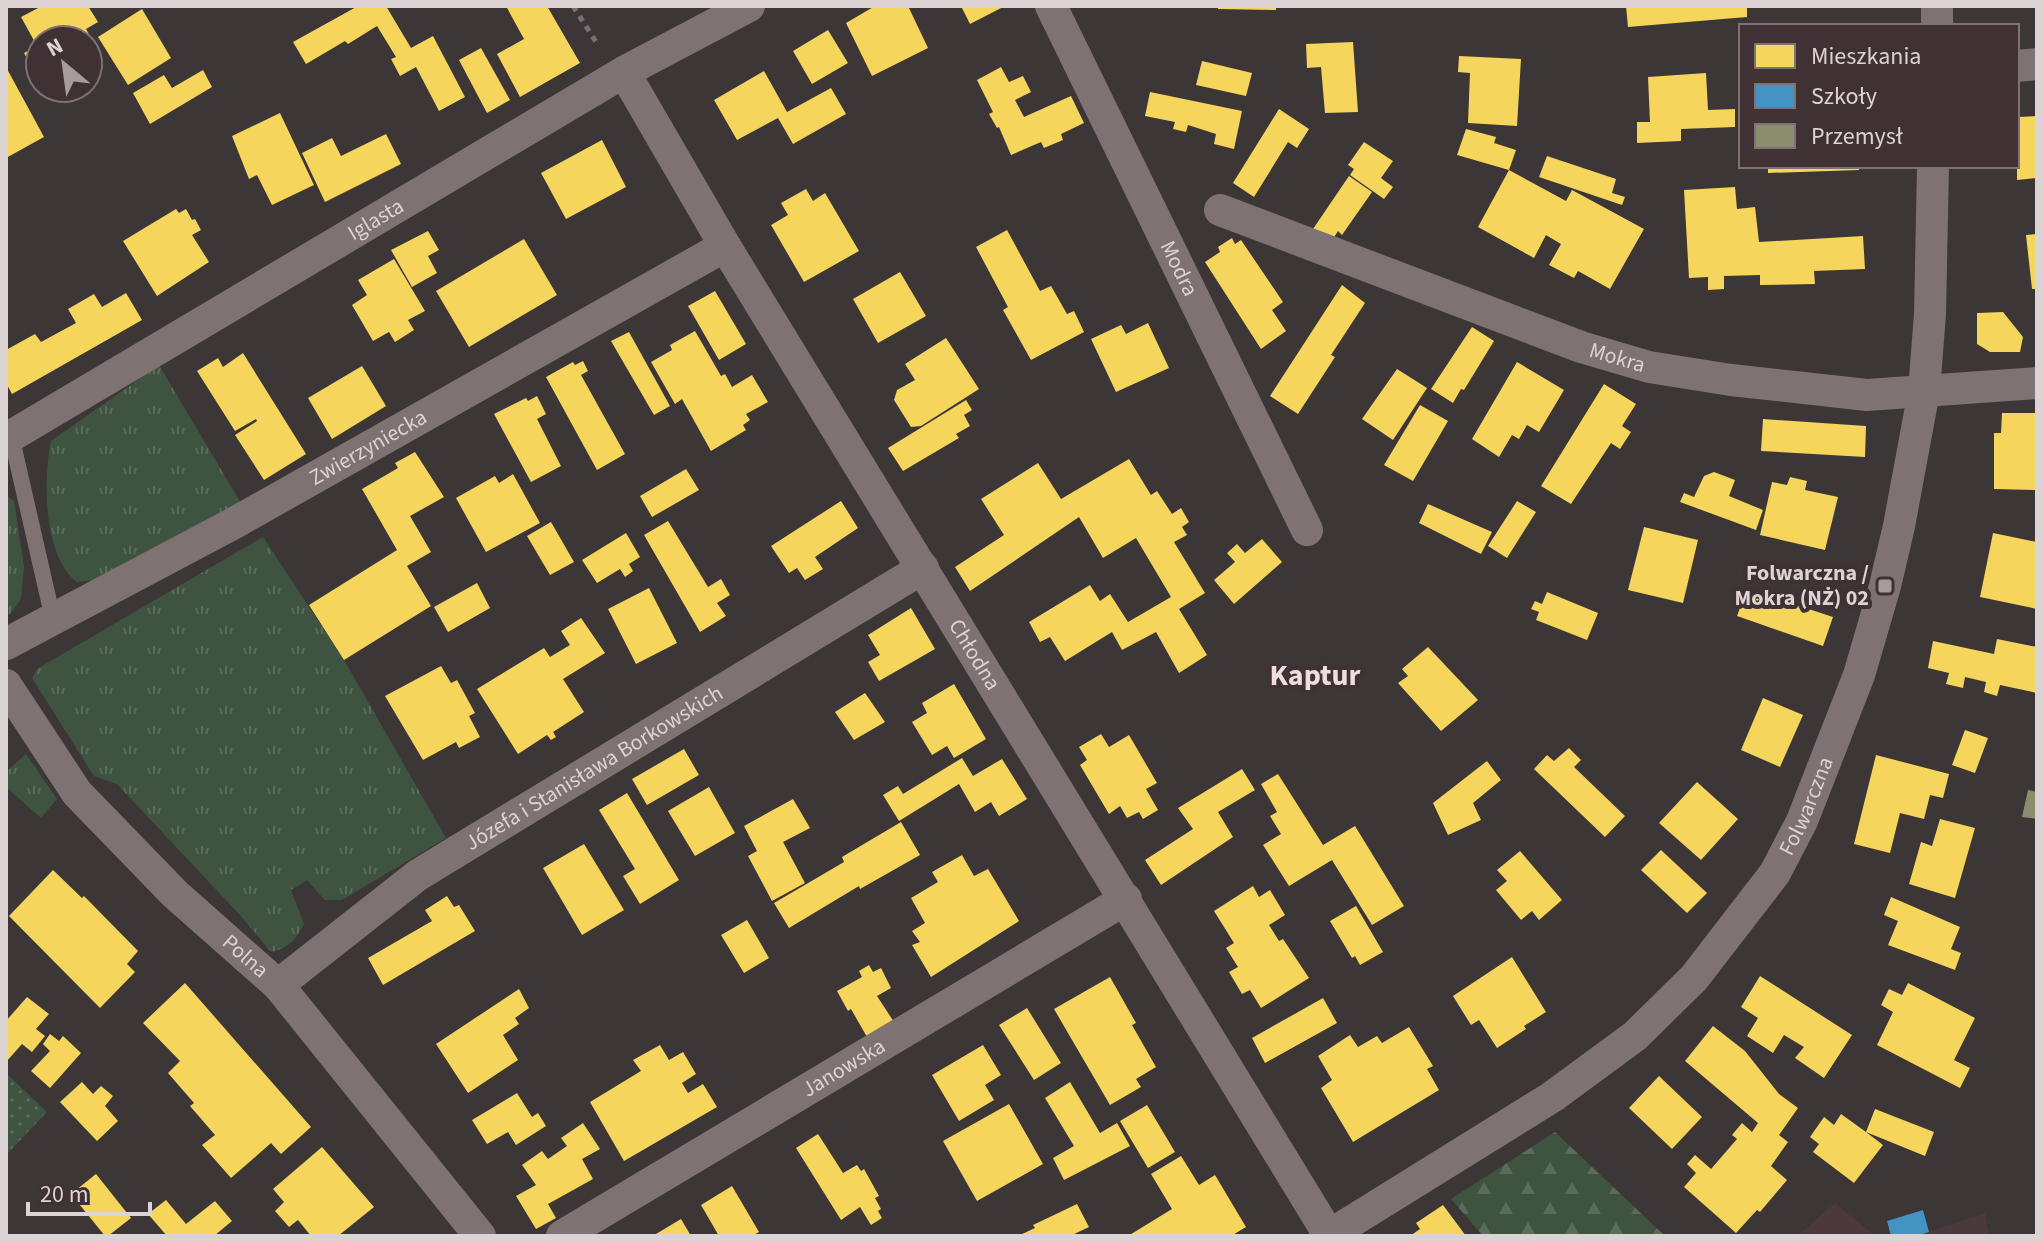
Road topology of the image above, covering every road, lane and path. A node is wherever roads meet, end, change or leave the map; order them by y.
1 (573, 6) edge
2 (749, 6) edge
3 (1051, 6) edge
4 (624, 72) junction
5 (1933, 168) edge
6 (1220, 210) dead end
7 (725, 246) junction
8 (2037, 383) edge
9 (1924, 391) junction
10 (9, 437) edge
11 (1307, 530) dead end
12 (923, 568) junction
13 (53, 619) junction
14 (6, 644) edge
15 (6, 685) edge
16 (1126, 899) junction
17 (278, 985) junction
18 (1344, 1232) edge
19 (480, 1236) edge
20 (562, 1236) edge

1 - 4 path
2 - 4 street, Iglasta
3 - 11 street, Modra
4 - 7 street, Chłodna
4 - 10 street, Iglasta
5 - 9 street, Folwarczna
6 - 9 street, Mokra
7 - 12 street, Chłodna
7 - 13 street, Zwierzyniecka
8 - 9 street, Mokra
9 - 18 street, Folwarczna
10 - 13 lane
12 - 16 street, Chłodna
12 - 17 street, Józefa i Stanisława Borkowskich
13 - 14 street, Zwierzyniecka
15 - 17 street, Polna
16 - 18 street, Chłodna
16 - 20 street, Janowska
17 - 19 street, Polna

